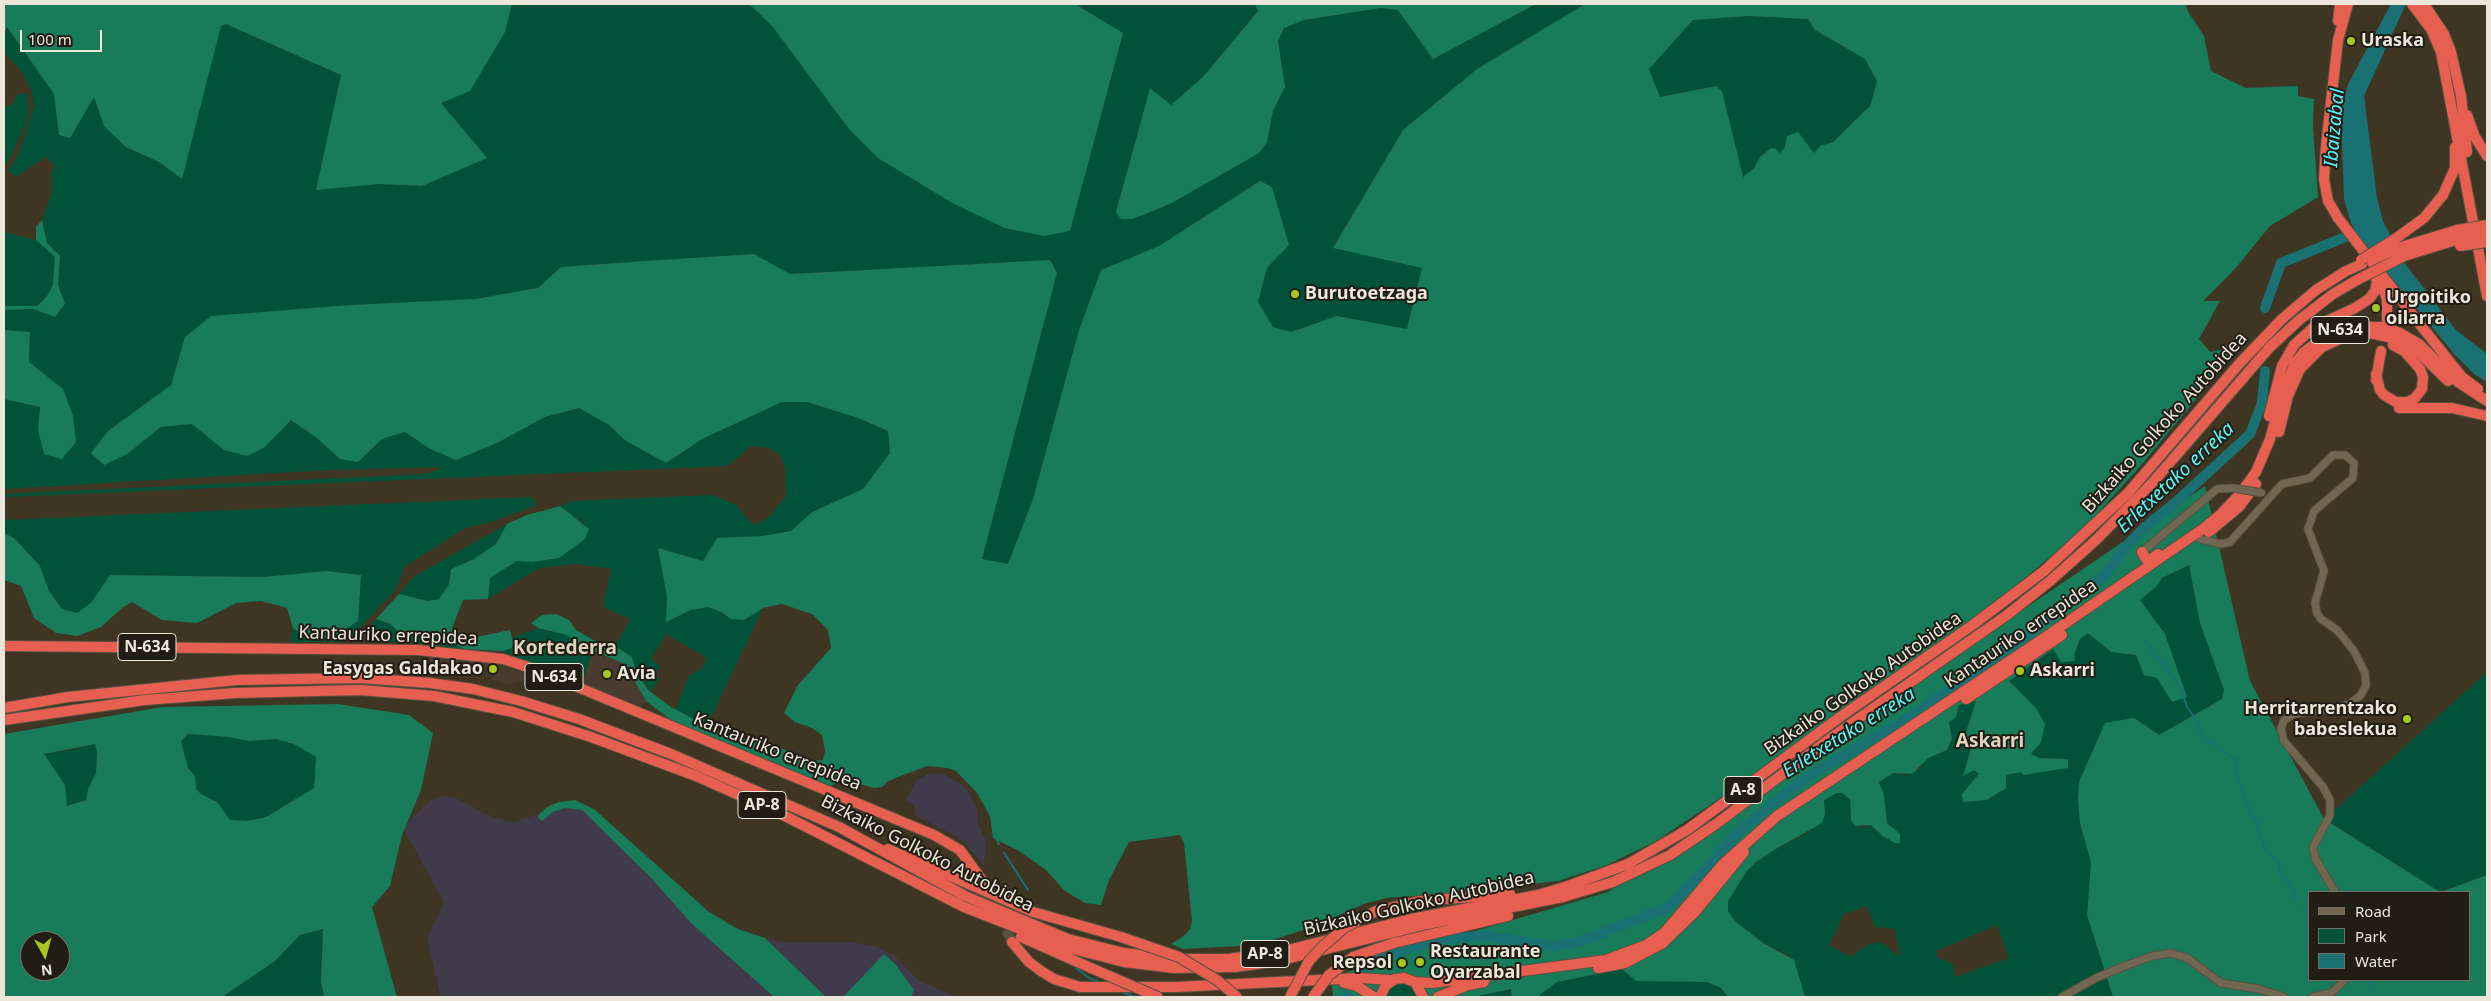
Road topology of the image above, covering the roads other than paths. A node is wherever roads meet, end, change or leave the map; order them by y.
1 (2340, 4) edge
2 (2350, 4) edge
3 (2420, 6) edge
4 (2339, 32) junction
5 (2461, 96) junction
6 (2455, 124) junction
7 (2487, 156) edge
8 (2487, 225) edge
9 (2487, 235) edge
10 (2459, 238) junction
11 (2487, 242) edge
12 (2399, 248) junction
13 (2365, 263) junction
14 (2487, 270) edge
15 (2395, 293) junction
16 (2487, 296) edge
17 (2327, 344) junction
18 (2381, 351) dead end
19 (2376, 374) junction
20 (2487, 394) edge
21 (2487, 401) edge
22 (2487, 408) edge
23 (2487, 416) edge
24 (2256, 472) junction
25 (2271, 495) junction
26 (2208, 529) junction
27 (2200, 539) junction
28 (2217, 543) junction
29 (2142, 552) junction
30 (2136, 576) junction
31 (4, 646) edge
32 (4, 708) edge
33 (4, 720) edge
34 (839, 827) junction
35 (1613, 882) junction
36 (984, 884) tunnel mouth
37 (1568, 886) junction
38 (2334, 891) edge
39 (1541, 902) joint
40 (964, 908) junction
41 (1012, 942) tunnel mouth
42 (1391, 980) junction
43 (1336, 981) junction
44 (2344, 981) edge
45 (1415, 982) junction
46 (1158, 997) edge
47 (1237, 997) edge
48 (1290, 997) edge
49 (1313, 997) edge
50 (1374, 997) edge
51 (1380, 997) edge
52 (1423, 997) edge
53 (1438, 997) edge
54 (2062, 997) edge
55 (2284, 997) edge
56 (2313, 997) edge

1 - 4 highway
2 - 4 highway
3 - 5 highway
3 - 6 highway
4 - 13 highway
5 - 7 highway
5 - 14 highway
6 - 12 highway
6 - 16 highway
8 - 10 highway, Bizkaiko Golkoko Autobidea / A-8, bridge
9 - 10 highway, Bizkaiko Golkoko Autobidea / A-8, bridge
10 - 11 highway, bridge
10 - 12 highway, Bizkaiko Golkoko Autobidea / A-8
10 - 12 highway, Bizkaiko Golkoko Autobidea / A-8
12 - 13 highway, Bizkaiko Golkoko Autobidea, bridge
12 - 35 highway, Bizkaiko Golkoko Autobidea / A-8, bridge
13 - 15 highway
13 - 15 highway
13 - 24 highway
13 - 37 highway, Bizkaiko Golkoko Autobidea / A-8
15 - 20 highway
17 - 19 highway
17 - 22 highway, Kantauriko errepidea / N-634
17 - 26 highway, Kantauriko errepidea / N-634
18 - 19 highway
19 - 23 highway
21 - 24 highway, Kantauriko errepidea / N-634
24 - 26 highway, Kantauriko errepidea / N-634
25 - 28 street
25 - 29 street, bridge
25 - 38 street
26 - 27 highway, Kantauriko errepidea / N-634
26 - 28 street
26 - 29 highway, N-634
26 - 30 highway, Kantauriko errepidea / N-634
27 - 28 street
27 - 53 highway, Kantauriko errepidea / N-634
29 - 30 highway
30 - 45 highway, Kantauriko errepidea / N-634
31 - 36 highway, Kantauriko errepidea / N-634
32 - 34 highway, Bizkaiko Golkoko Autobidea / AP-8
33 - 40 highway, Bizkaiko Golkoko Autobidea / AP-8
34 - 37 highway, Bizkaiko Golkoko Autobidea / AP-8
34 - 47 highway, bridge
35 - 39 highway, Bizkaiko Golkoko Autobidea / A-8
35 - 49 highway, bridge
37 - 48 highway, bridge
39 - 40 highway, Bizkaiko Golkoko Autobidea / AP-8
40 - 46 highway, bridge
41 - 43 highway, N-634
42 - 43 highway, N-634
42 - 45 highway, N-634
42 - 51 highway
43 - 50 highway, N-634
44 - 56 street
45 - 52 highway
54 - 55 street

